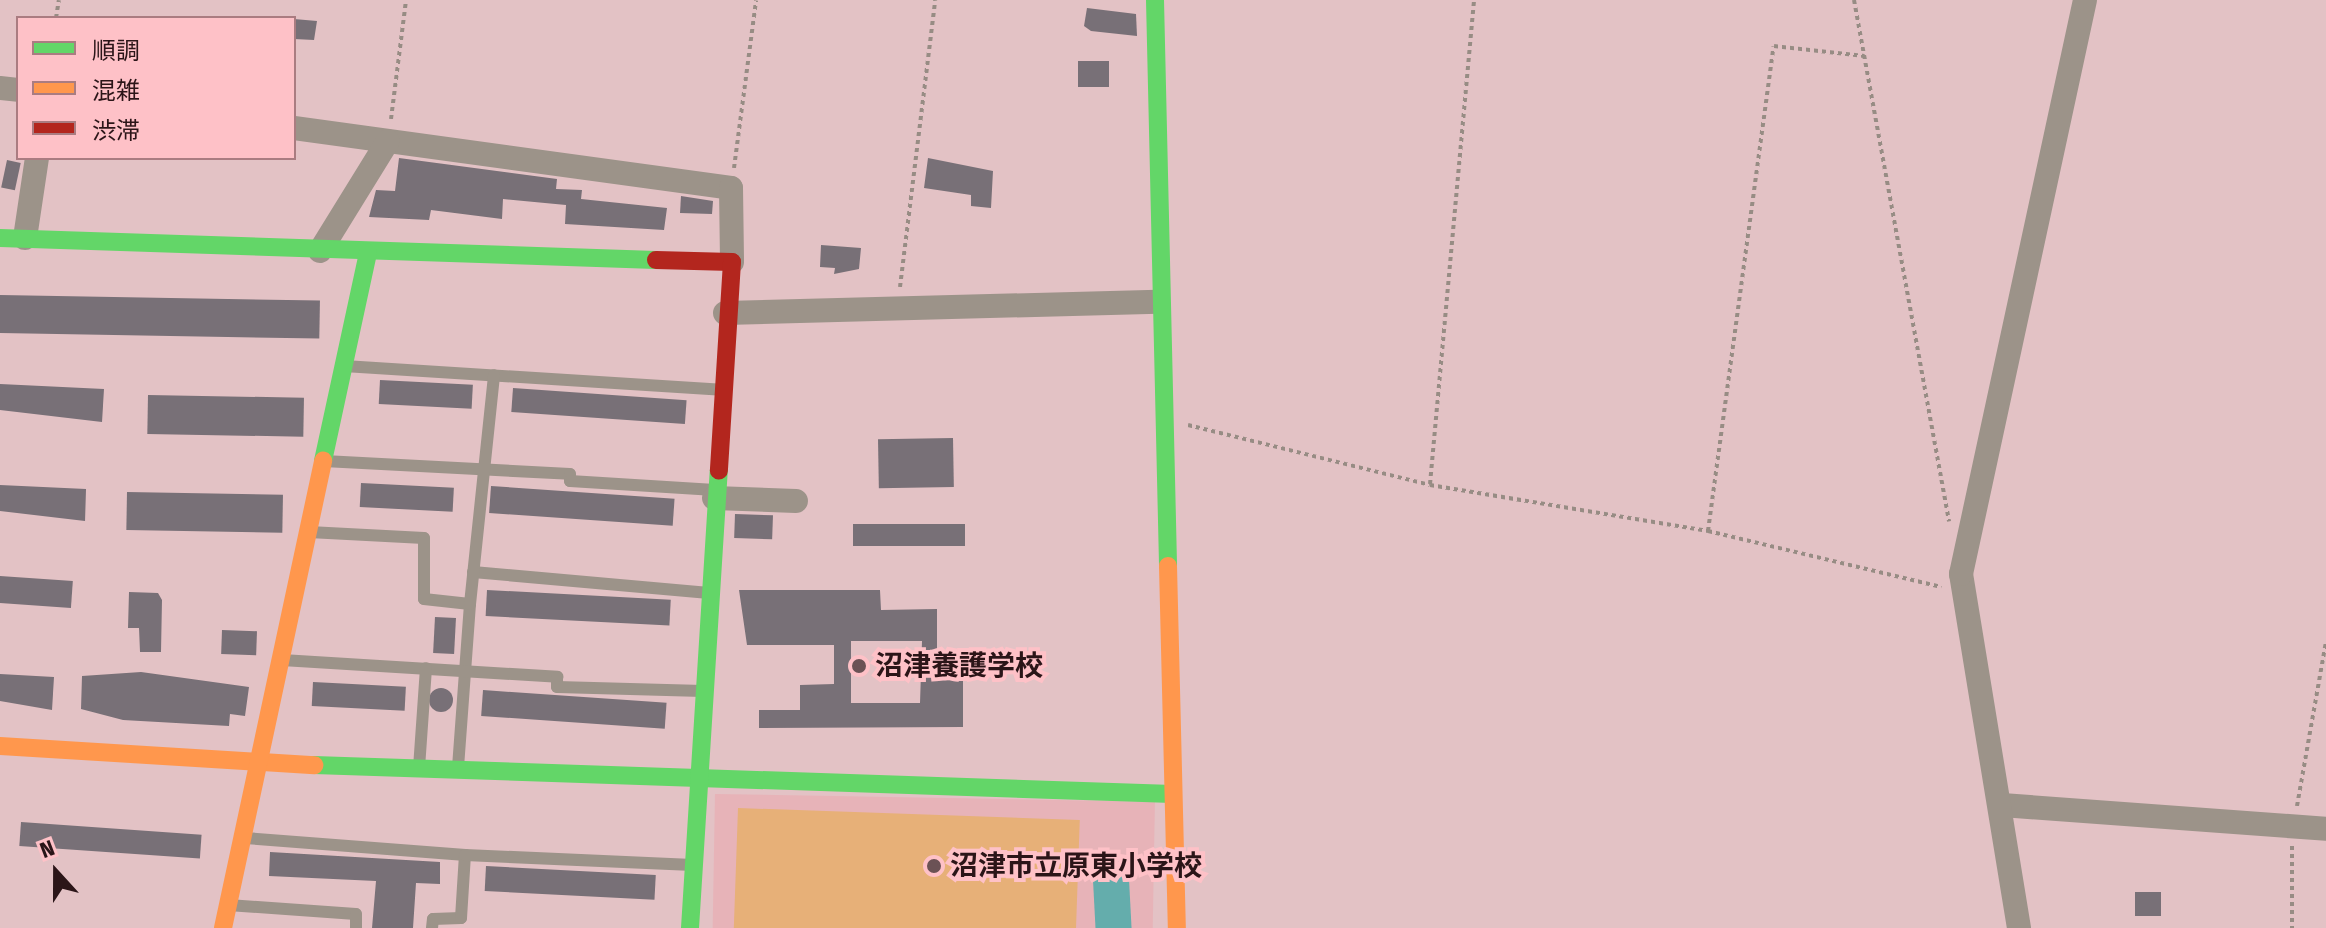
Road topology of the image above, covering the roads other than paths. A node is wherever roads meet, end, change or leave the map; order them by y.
1 (1155, 0) edge
2 (2085, 0) edge
3 (296, 128) edge
4 (388, 141) junction
5 (37, 160) edge
6 (0, 238) edge
7 (25, 238) junction
8 (320, 251) junction
9 (368, 253) junction
10 (732, 262) junction
11 (1158, 302) junction
12 (725, 313) junction
13 (344, 366) junction
14 (494, 375) junction
15 (721, 390) junction
16 (324, 461) junction
17 (482, 468) junction
18 (715, 494) junction
19 (796, 501) dead end
20 (309, 532) junction
21 (473, 572) junction
22 (709, 593) junction
23 (470, 604) junction
24 (282, 660) junction
25 (426, 668) junction
26 (467, 673) junction
27 (703, 691) junction
28 (0, 746) edge
29 (260, 763) junction
30 (419, 769) junction
31 (458, 770) junction
32 (698, 778) junction
33 (1173, 794) junction
34 (2002, 805) junction
35 (2326, 829) edge
36 (243, 838) junction
37 (465, 855) junction
38 (693, 865) junction
39 (228, 905) junction
40 (223, 928) edge
41 (356, 928) edge
42 (432, 928) edge
43 (690, 928) edge
44 (1177, 928) edge
45 (2019, 928) edge

1 - 11 street
2 - 34 street
3 - 4 street
4 - 8 street
4 - 10 street
5 - 7 street
6 - 7 street
7 - 8 street
8 - 9 street
9 - 10 street
9 - 13 street
10 - 12 street
11 - 12 street
11 - 33 street
12 - 15 street
13 - 14 lane
13 - 16 street
14 - 15 lane
14 - 17 lane
15 - 18 street
16 - 17 lane
16 - 20 street
17 - 18 lane
17 - 21 lane
18 - 19 street
18 - 22 street
20 - 23 lane
20 - 24 street
21 - 22 lane
21 - 23 lane
22 - 27 street
23 - 26 lane
24 - 25 lane
24 - 29 street
25 - 26 lane
25 - 30 lane
26 - 27 lane
26 - 31 lane
27 - 32 street
28 - 29 street
29 - 30 street
29 - 36 street
30 - 31 street
31 - 32 street
32 - 33 street
32 - 38 street
33 - 44 street
34 - 35 street
34 - 45 street
36 - 37 lane
36 - 39 street
37 - 38 lane
37 - 42 lane
38 - 43 street
39 - 40 street
39 - 41 lane

